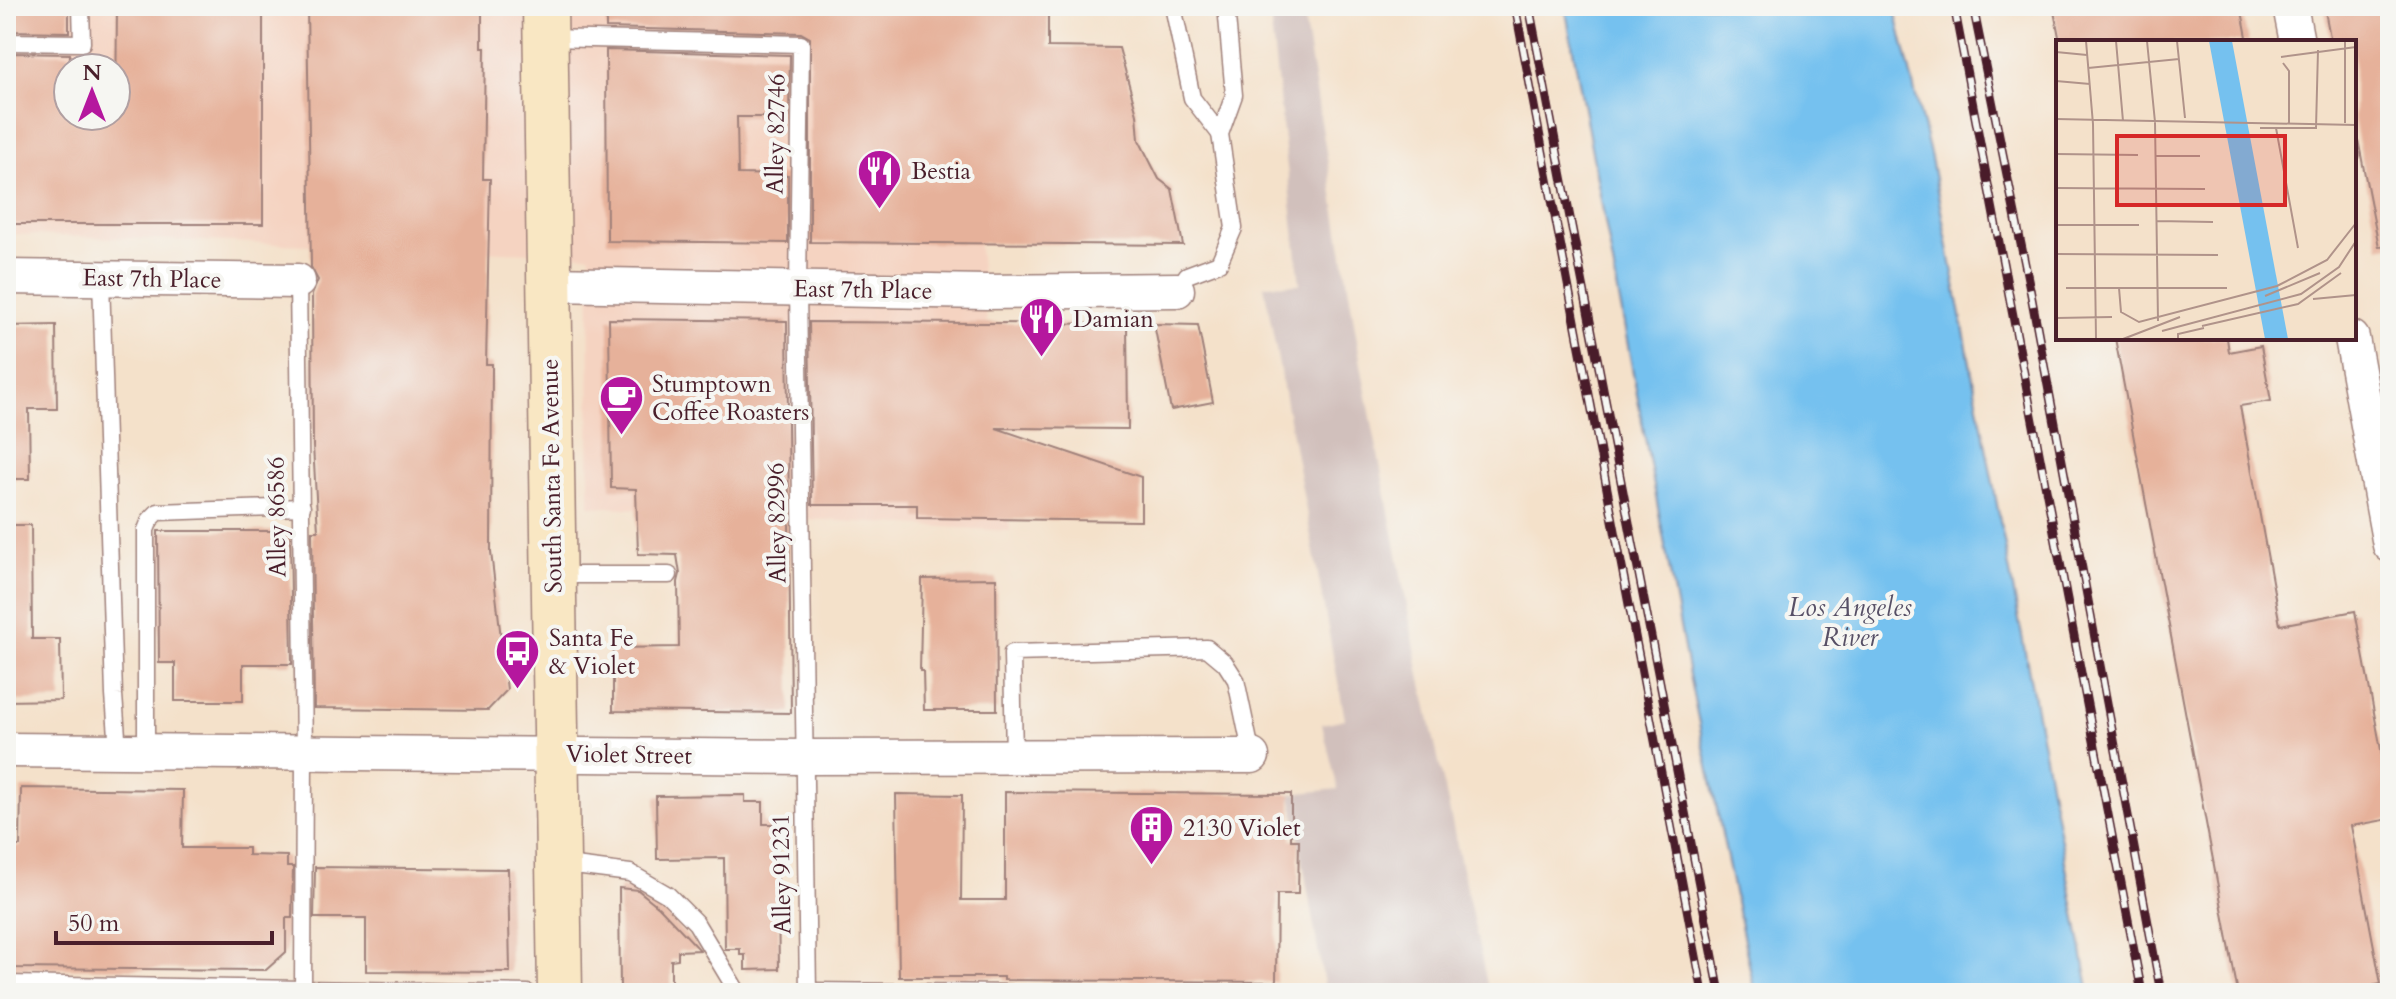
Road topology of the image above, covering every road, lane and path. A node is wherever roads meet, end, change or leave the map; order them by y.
1 (81, 6) edge
2 (1173, 6) edge
3 (1226, 6) edge
4 (2290, 6) edge
5 (545, 22) edge
6 (2297, 40) edge
7 (6, 42) edge
8 (1220, 134) junction
9 (6, 277) edge
10 (101, 279) junction
11 (298, 281) joint
12 (549, 284) junction
13 (798, 288) junction
14 (1177, 290) joint
15 (2352, 340) edge
16 (302, 507) junction
17 (2390, 545) edge
18 (553, 575) junction
19 (669, 575) dead end
20 (6, 750) edge
21 (132, 751) junction
22 (304, 752) junction
23 (555, 754) junction
24 (1252, 756) joint
25 (805, 757) junction
26 (1014, 757) junction
27 (558, 864) junction
28 (6, 984) edge
29 (303, 991) edge
30 (808, 992) edge
31 (528, 993) edge
32 (560, 993) edge
33 (738, 993) edge
34 (1011, 993) edge

1 - 7 lane
2 - 8 lane
3 - 8 lane
4 - 6 street
5 - 12 main road, South Santa Fe Avenue
5 - 13 lane, Alley 82746
8 - 14 lane
9 - 10 street, East 7th Place
10 - 11 street, East 7th Place
10 - 21 lane
11 - 16 lane, Alley 86586
12 - 13 street, East 7th Place
12 - 18 main road, South Santa Fe Avenue
13 - 14 street, East 7th Place
13 - 25 lane, Alley 82996
15 - 17 street
16 - 21 lane
16 - 22 lane, Alley 86586
18 - 19 lane
18 - 23 main road, South Santa Fe Avenue
20 - 21 street, Violet Street
21 - 22 street, Violet Street
22 - 23 street, Violet Street
22 - 29 lane, Alley 86586
23 - 25 street, Violet Street
23 - 27 main road, South Santa Fe Avenue
24 - 26 street, Violet Street
24 - 26 lane
25 - 26 street, Violet Street
25 - 30 lane, Alley 91231
27 - 32 main road, South Santa Fe Avenue
27 - 33 lane
28 - 29 lane
29 - 31 lane
30 - 34 lane

